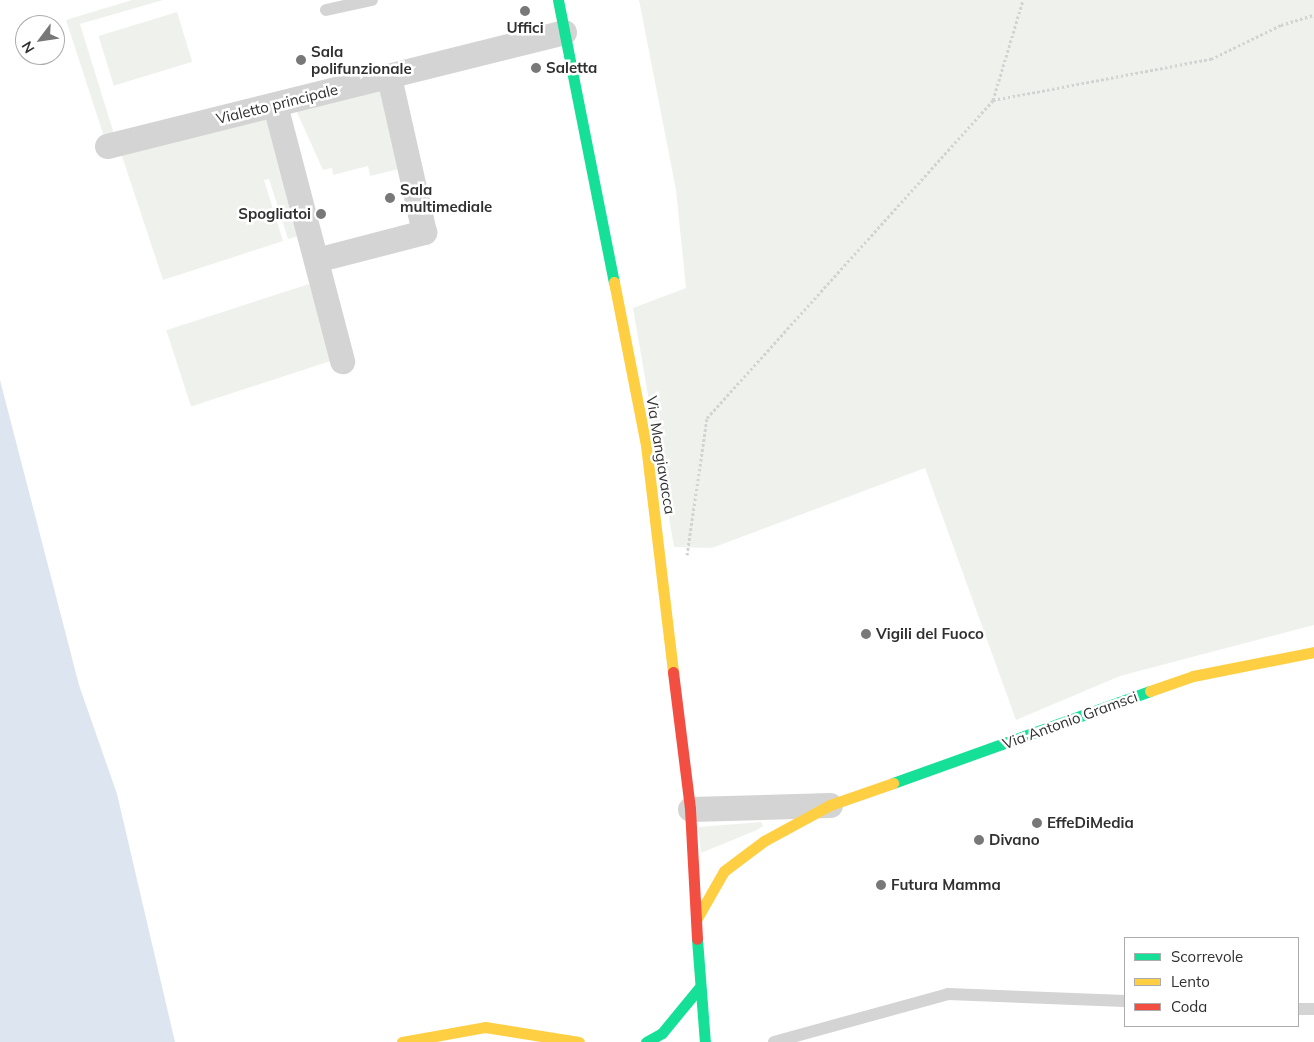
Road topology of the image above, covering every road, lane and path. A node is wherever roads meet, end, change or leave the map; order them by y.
1 (372, 0) edge
2 (558, 0) edge
3 (1023, 0) edge
4 (326, 10) dead end
5 (1314, 15) edge
6 (564, 32) junction
7 (389, 77) junction
8 (993, 100) junction
9 (275, 105) junction
10 (107, 146) dead end
11 (316, 260) junction
12 (342, 361) dead end
13 (662, 574) junction
14 (1314, 652) edge
15 (830, 805) junction
16 (690, 810) junction
17 (696, 920) junction
18 (699, 988) junction
19 (1124, 1002) edge
20 (1299, 1009) edge
21 (1314, 1009) edge
22 (402, 1042) edge
23 (579, 1042) edge
24 (646, 1042) edge
25 (706, 1042) edge
26 (774, 1042) edge

1 - 4 lane
2 - 6 main road, Via Mangiavacca
3 - 8 path
5 - 8 path
6 - 7 street, Vialetto principale
6 - 13 main road, Via Mangiavacca
7 - 9 street, Vialetto principale
7 - 11 street
8 - 13 path
9 - 10 street, Vialetto principale
9 - 11 street
11 - 12 street
13 - 16 main road, Via Mangiavacca
14 - 15 main road, Via Antonio Gramsci
15 - 16 street, Via Antonio Gramsci
15 - 17 main road, Via Antonio Gramsci
16 - 17 main road, Via Mangiavacca
17 - 18 main road, Via Mangiavacca
18 - 24 main road
18 - 25 main road, Via Mangiavacca
19 - 26 lane
20 - 21 lane
22 - 23 main road

